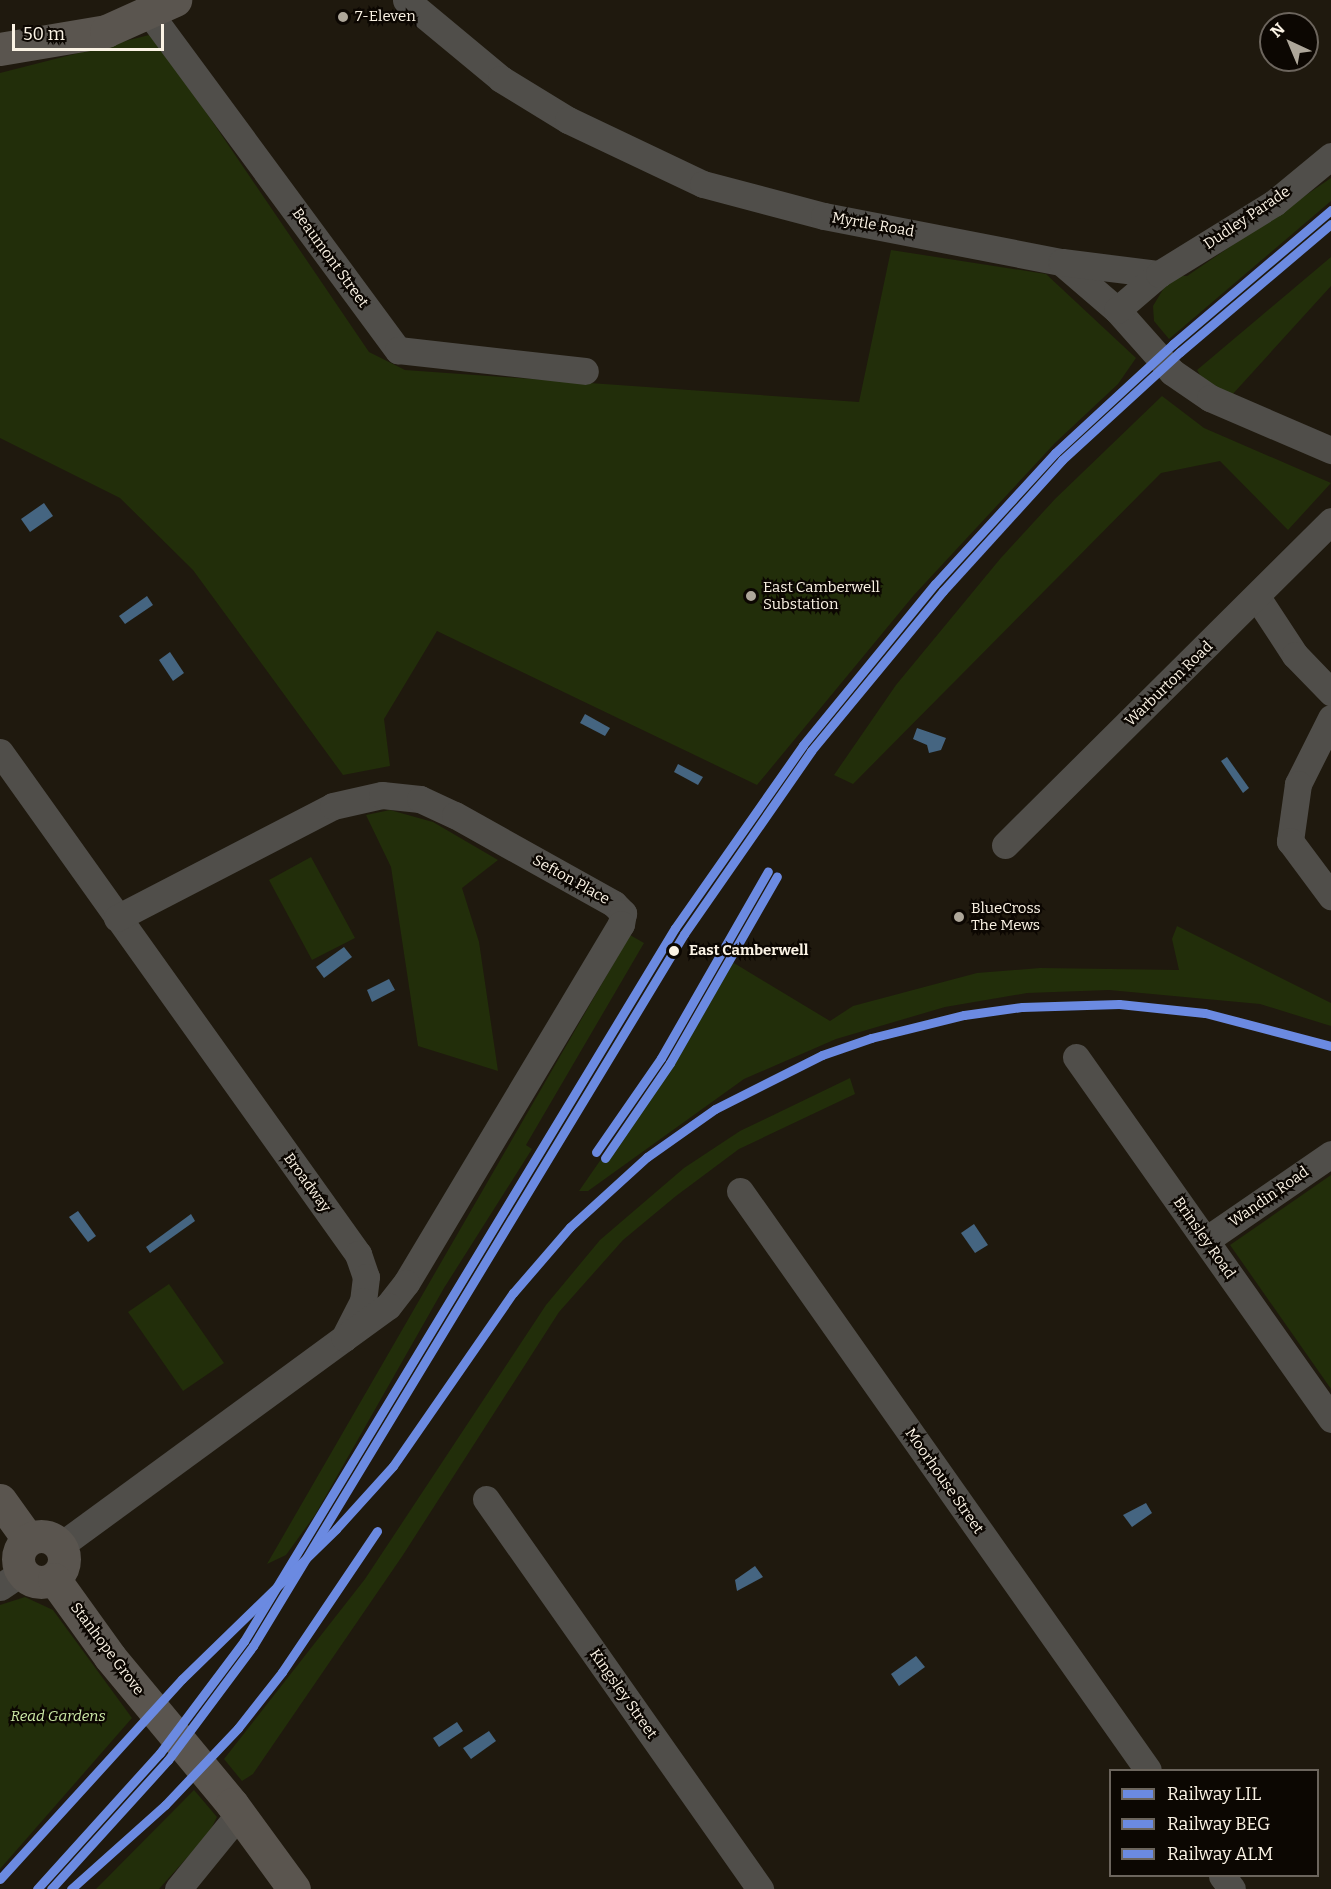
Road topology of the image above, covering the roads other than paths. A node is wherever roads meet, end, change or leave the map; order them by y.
1 (406, 0) edge
2 (162, 7) edge
3 (0, 49) edge
4 (1331, 156) edge
5 (1061, 262) junction
6 (1159, 274) junction
7 (1117, 310) junction
8 (585, 371) dead end
9 (1331, 450) edge
10 (1331, 521) edge
11 (1257, 597) junction
12 (1331, 692) edge
13 (1331, 718) edge
14 (0, 752) edge
15 (1005, 845) dead end
16 (1331, 896) edge
17 (117, 918) junction
18 (1076, 1057) dead end
19 (1331, 1154) edge
20 (740, 1191) dead end
21 (1206, 1240) junction
22 (344, 1338) junction
23 (1331, 1419) edge
24 (486, 1499) dead end
25 (0, 1500) edge
26 (28, 1539) junction
27 (60, 1546) junction
28 (54, 1578) junction
29 (11, 1580) edge
30 (1147, 1769) edge
31 (236, 1809) junction
32 (178, 1889) edge
33 (294, 1889) edge
34 (760, 1889) edge

1 - 5 street, Myrtle Road
2 - 3 main road
2 - 8 street, Beaumont Street
4 - 6 street, Dudley Parade
5 - 6 street
5 - 7 street, Myrtle Road
6 - 7 street, Dudley Parade
7 - 9 street, Myrtle Road
10 - 11 street, Warburton Road
11 - 12 street
11 - 15 street, Warburton Road
13 - 16 street
14 - 17 street, Broadway
17 - 22 street, Broadway
17 - 22 street, Sefton Place
18 - 21 street, Brinsley Road
19 - 21 street, Wandin Road
20 - 30 street, Moorhouse Street
21 - 23 street, Brinsley Road
22 - 27 street, Broadway
24 - 34 street, Kingsley Street
25 - 26 main road
26 - 27 main road
26 - 29 main road
27 - 28 main road
28 - 29 main road
28 - 31 main road, Stanhope Grove
31 - 32 street
31 - 33 main road, Stanhope Grove

